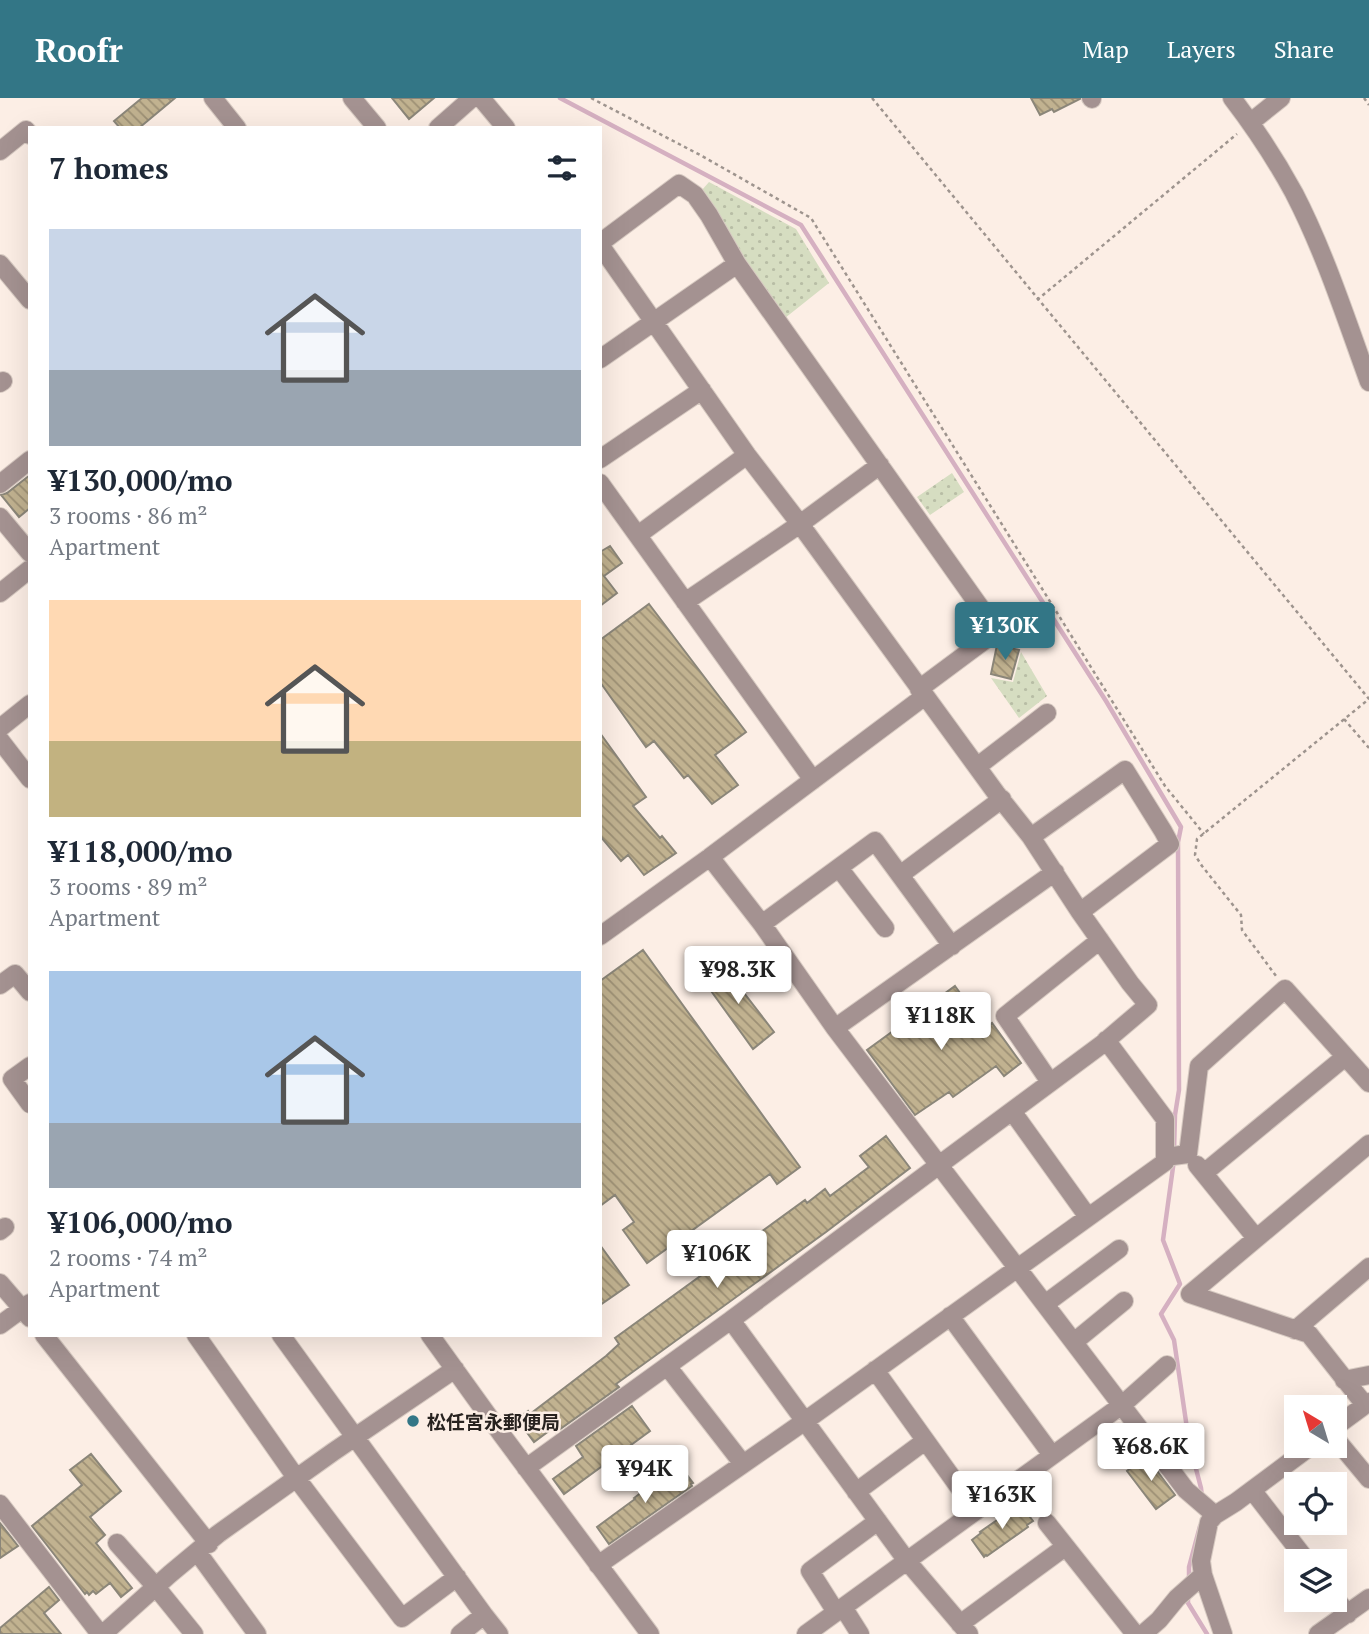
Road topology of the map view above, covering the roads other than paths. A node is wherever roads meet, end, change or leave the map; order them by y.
1 (213, 98) edge
2 (352, 98) edge
3 (472, 98) edge
4 (481, 98) edge
5 (1232, 98) edge
6 (1281, 98) edge
7 (1251, 122) junction
8 (235, 126) edge
9 (375, 126) edge
10 (440, 126) edge
11 (504, 126) edge
12 (28, 132) edge
13 (0, 151) edge
14 (602, 242) edge
15 (602, 247) edge
16 (0, 264) edge
17 (737, 264) junction
18 (28, 298) edge
19 (655, 322) junction
20 (602, 358) edge
21 (1369, 382) edge
22 (702, 390) junction
23 (747, 456) junction
24 (602, 458) edge
25 (28, 462) edge
26 (880, 465) junction
27 (0, 484) edge
28 (602, 486) edge
29 (0, 517) edge
30 (800, 524) junction
31 (638, 535) junction
32 (28, 551) edge
33 (28, 571) edge
34 (0, 593) edge
35 (685, 602) junction
36 (922, 693) junction
37 (28, 706) edge
38 (1047, 713) dead end
39 (0, 728) edge
40 (0, 740) edge
41 (978, 766) junction
42 (28, 776) edge
43 (813, 780) junction
44 (1002, 799) junction
45 (1031, 837) junction
46 (710, 857) junction
47 (839, 868) junction
48 (1055, 872) junction
49 (900, 875) junction
50 (1080, 912) junction
51 (762, 924) junction
52 (885, 928) dead end
53 (602, 935) edge
54 (1100, 940) junction
55 (952, 946) junction
56 (0, 985) edge
57 (28, 990) edge
58 (835, 1028) junction
59 (1106, 1040) junction
60 (1345, 1057) junction
61 (28, 1067) edge
62 (1051, 1082) junction
63 (1369, 1083) edge
64 (28, 1101) edge
65 (1012, 1111) junction
66 (1369, 1144) edge
67 (1176, 1156) junction
68 (939, 1165) junction
69 (1204, 1173) junction
70 (1087, 1217) junction
71 (1256, 1238) junction
72 (1119, 1249) dead end
73 (1369, 1267) edge
74 (1017, 1268) junction
75 (0, 1283) edge
76 (1124, 1301) dead end
77 (1045, 1304) junction
78 (27, 1310) edge
79 (950, 1316) junction
80 (731, 1320) junction
81 (0, 1325) edge
82 (1295, 1330) junction
83 (45, 1337) edge
84 (197, 1337) edge
85 (285, 1337) edge
86 (431, 1337) edge
87 (1074, 1342) junction
88 (1167, 1365) dead end
89 (667, 1366) junction
90 (454, 1369) junction
91 (875, 1370) junction
92 (1369, 1375) edge
93 (1345, 1380) junction
94 (1367, 1403) edge
95 (1122, 1405) junction
96 (1348, 1417) edge
97 (805, 1421) junction
98 (356, 1437) junction
99 (925, 1441) junction
100 (1348, 1454) edge
101 (1052, 1455) junction
102 (1295, 1458) edge
103 (743, 1464) junction
104 (526, 1468) junction
105 (297, 1479) junction
106 (1369, 1479) edge
107 (1252, 1490) junction
108 (856, 1492) junction
109 (0, 1504) edge
110 (1206, 1507) junction
111 (976, 1511) junction
112 (878, 1521) junction
113 (1047, 1523) dead end
114 (6, 1524) edge
115 (117, 1544) dead end
116 (1065, 1547) junction
117 (203, 1548) junction
118 (1298, 1549) edge
119 (907, 1561) junction
120 (598, 1565) junction
121 (457, 1577) junction
122 (1200, 1577) junction
123 (156, 1587) junction
124 (1369, 1598) edge
125 (839, 1610) junction
126 (1348, 1614) joint
127 (484, 1615) junction
128 (964, 1629) edge
129 (103, 1634) edge
130 (194, 1634) edge
131 (257, 1634) edge
132 (460, 1634) edge
133 (499, 1634) edge
134 (650, 1634) edge
135 (806, 1634) edge
136 (860, 1634) edge
137 (1135, 1634) edge
138 (1143, 1634) edge
139 (1223, 1634) edge
140 (1318, 1634) edge

1 - 8 street
2 - 9 street
3 - 10 street
4 - 11 street
5 - 7 street
6 - 7 street
7 - 21 street
12 - 13 street
14 - 17 street
15 - 19 street
16 - 18 street
17 - 19 street
17 - 26 street
19 - 20 street
19 - 22 street
22 - 23 street
22 - 24 street
23 - 30 street
23 - 31 street
25 - 27 street
26 - 30 street
26 - 36 street
28 - 31 street
29 - 32 street
30 - 35 street
30 - 36 street
31 - 35 street
33 - 34 street
35 - 43 street
36 - 41 street
36 - 43 street
37 - 39 street
38 - 41 street
40 - 42 street
41 - 44 street
43 - 46 street
44 - 45 street
44 - 49 street
45 - 48 street
45 - 50 street
46 - 51 street
46 - 53 street
47 - 49 street
47 - 51 street
47 - 52 street
48 - 50 street
48 - 55 street
49 - 55 street
50 - 54 street
51 - 58 street
54 - 59 street
54 - 62 street
55 - 58 street
56 - 57 street
58 - 68 street
59 - 62 street
59 - 67 street
60 - 63 street
60 - 67 street
60 - 69 street
61 - 64 street
62 - 65 street
65 - 68 street
65 - 70 street
66 - 71 street
67 - 69 street
67 - 70 street
68 - 74 street
68 - 80 street
69 - 71 street
70 - 74 street
71 - 82 street
72 - 77 street
73 - 82 street
74 - 77 street
74 - 79 street
75 - 78 street
76 - 87 street
77 - 87 street
78 - 81 street
79 - 91 street
79 - 101 street
80 - 89 street
80 - 97 street
82 - 93 street
83 - 117 street
84 - 105 street
85 - 98 street
86 - 90 street
87 - 95 street
88 - 95 street
89 - 103 street
89 - 104 street
90 - 98 street
90 - 104 street
91 - 97 street
91 - 99 street
92 - 93 street
93 - 94 street
94 - 96 street
95 - 101 street
95 - 110 street
97 - 103 street
97 - 108 street
98 - 105 street
98 - 121 street
99 - 108 street
99 - 111 street
100 - 106 street
101 - 111 street
102 - 107 street
103 - 120 street
104 - 120 street
105 - 117 street
105 - 121 street
107 - 110 street
107 - 118 street
108 - 112 street
109 - 114 street
110 - 122 street
111 - 119 street
112 - 119 street
112 - 125 street
113 - 116 street
114 - 129 street
115 - 123 street
116 - 128 street
116 - 137 street
117 - 123 street
117 - 131 street
119 - 125 street
119 - 128 street
120 - 134 street
121 - 127 street
122 - 138 street
122 - 139 street
123 - 129 street
123 - 130 street
124 - 126 street
125 - 135 street
125 - 136 street
126 - 140 street
127 - 132 street
127 - 133 street

